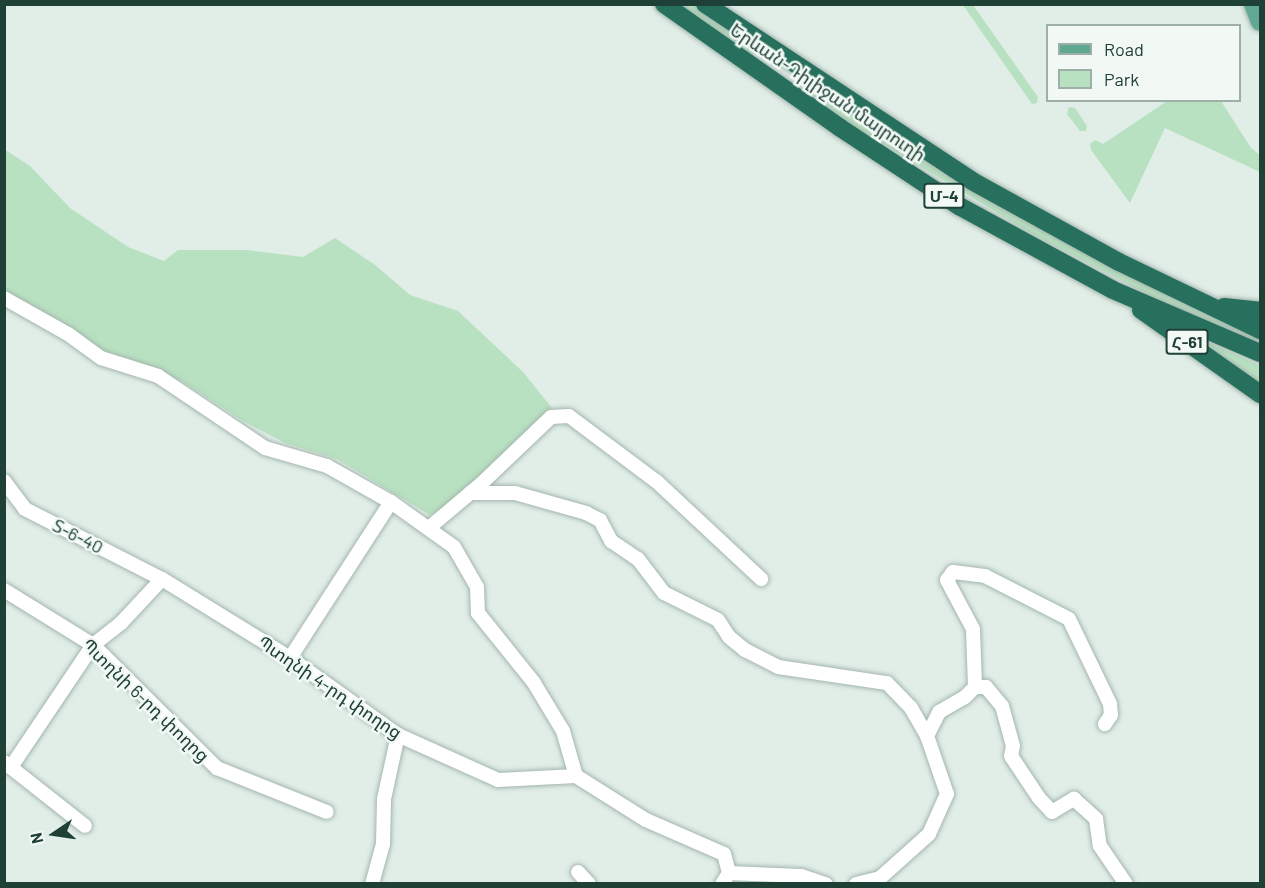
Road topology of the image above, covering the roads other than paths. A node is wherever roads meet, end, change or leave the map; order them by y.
1 (664, 4) edge
2 (705, 4) edge
3 (1253, 4) edge
4 (1260, 22) edge
5 (1113, 290) junction
6 (4, 298) edge
7 (1257, 323) edge
8 (1260, 353) edge
9 (1260, 394) edge
10 (4, 481) edge
11 (470, 493) junction
12 (391, 502) junction
13 (430, 527) junction
14 (162, 579) junction
15 (761, 579) dead end
16 (4, 590) edge
17 (93, 645) junction
18 (290, 658) junction
19 (975, 687) junction
20 (1105, 724) dead end
21 (398, 735) junction
22 (927, 736) junction
23 (8, 764) edge
24 (576, 776) junction
25 (327, 813) dead end
26 (85, 826) dead end
27 (579, 872) dead end
28 (726, 878) edge
29 (882, 881) edge
30 (372, 884) edge
31 (589, 884) edge
32 (826, 884) edge
33 (856, 884) edge
34 (1126, 884) edge

1 - 5 highway, Երևան-Դիլիջան մայրուղի / Մ-4
2 - 7 highway, Երևան-Դիլիջան մայրուղի / Մ-4
3 - 4 main road
5 - 8 highway, Երևան-Դիլիջան մայրուղի / Մ-4
5 - 9 highway, Հ-61
6 - 12 street
10 - 14 street, Տ-6-40 / Տ-6-40
11 - 13 street
11 - 15 street
11 - 22 street
12 - 13 street
12 - 18 street
13 - 24 street
14 - 17 street
14 - 18 street, Պտղնի 4-րդ փողոց / Տ-6-40
16 - 17 street, Պտղնի 6-րդ փողոց
17 - 23 street
17 - 25 street, Պտղնի 6-րդ փողոց
18 - 21 street, Պտղնի 4-րդ փողոց / Տ-6-40
19 - 20 street
19 - 22 street
19 - 34 street
21 - 24 street, Պտղնի 4-րդ փողոց / Տ-6-40
21 - 30 street
22 - 29 street
23 - 26 street
24 - 28 street
27 - 31 street
28 - 32 street
29 - 33 street

